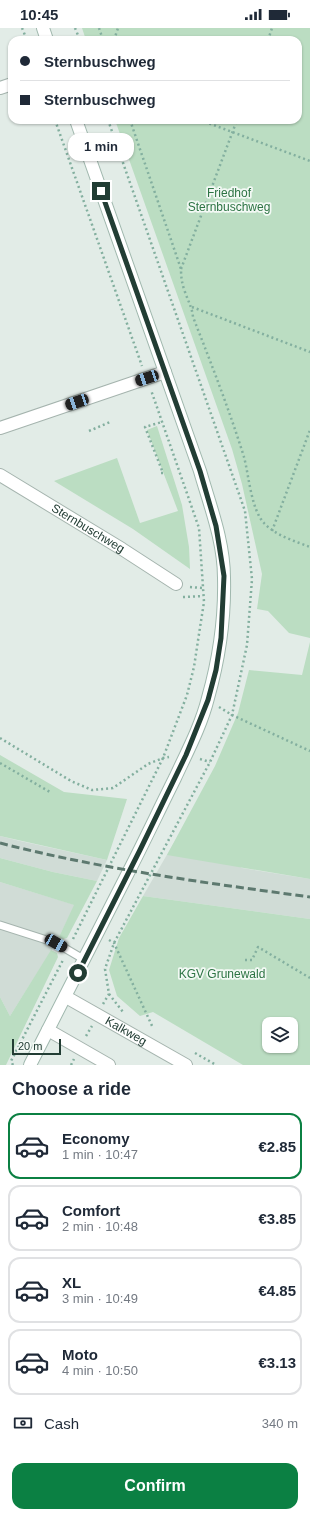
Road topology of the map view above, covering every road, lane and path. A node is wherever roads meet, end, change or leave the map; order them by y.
1 (56, 124) edge
2 (77, 124) edge
3 (109, 124) edge
4 (131, 124) edge
5 (211, 124) edge
6 (236, 124) edge
7 (233, 132) junction
8 (310, 161) edge
9 (181, 269) junction
10 (192, 307) junction
11 (310, 352) edge
12 (165, 372) junction
13 (147, 378) junction
14 (110, 422) dead end
15 (162, 422) junction
16 (0, 428) edge
17 (310, 430) edge
18 (89, 431) dead end
19 (161, 473) dead end
20 (0, 475) edge
21 (272, 531) junction
22 (310, 547) edge
23 (176, 584) dead end
24 (190, 587) dead end
25 (203, 588) junction
26 (204, 596) junction
27 (179, 597) dead end
28 (208, 700) junction
29 (232, 715) junction
30 (0, 738) edge
31 (310, 751) edge
32 (186, 755) junction
33 (162, 758) junction
34 (0, 763) edge
35 (50, 792) dead end
36 (0, 925) edge
37 (68, 950) junction
38 (85, 960) junction
39 (245, 960) dead end
40 (310, 978) edge
41 (109, 994) dead end
42 (66, 997) junction
43 (128, 1014) dead end
44 (146, 1025) dead end
45 (152, 1028) junction
46 (48, 1030) junction
47 (159, 1032) dead end
48 (190, 1050) dead end
49 (12, 1065) edge
50 (30, 1065) edge
51 (109, 1065) edge
52 (186, 1065) edge
53 (216, 1065) edge

1 - 13 path
2 - 12 main road
3 - 29 path
4 - 9 path
5 - 7 path
6 - 7 path
7 - 8 path
7 - 9 path
9 - 10 path
10 - 11 path
10 - 21 path
12 - 13 main road
12 - 28 main road
13 - 15 path
13 - 16 main road
14 - 18 path
15 - 19 path
15 - 25 path
17 - 21 path
20 - 23 main road, Sternbuschweg
21 - 22 path
24 - 25 path
25 - 26 path
26 - 27 path
26 - 33 path
28 - 29 path
28 - 32 main road
29 - 31 path
29 - 45 path
30 - 33 path
32 - 33 path
32 - 38 main road
33 - 37 path
34 - 35 path
36 - 37 lane
37 - 38 lane
37 - 49 path
38 - 42 main road
39 - 40 path
41 - 43 path
42 - 46 main road
42 - 52 main road, Kalkweg
44 - 45 path
45 - 47 path
46 - 50 main road
46 - 51 main road
48 - 53 path

